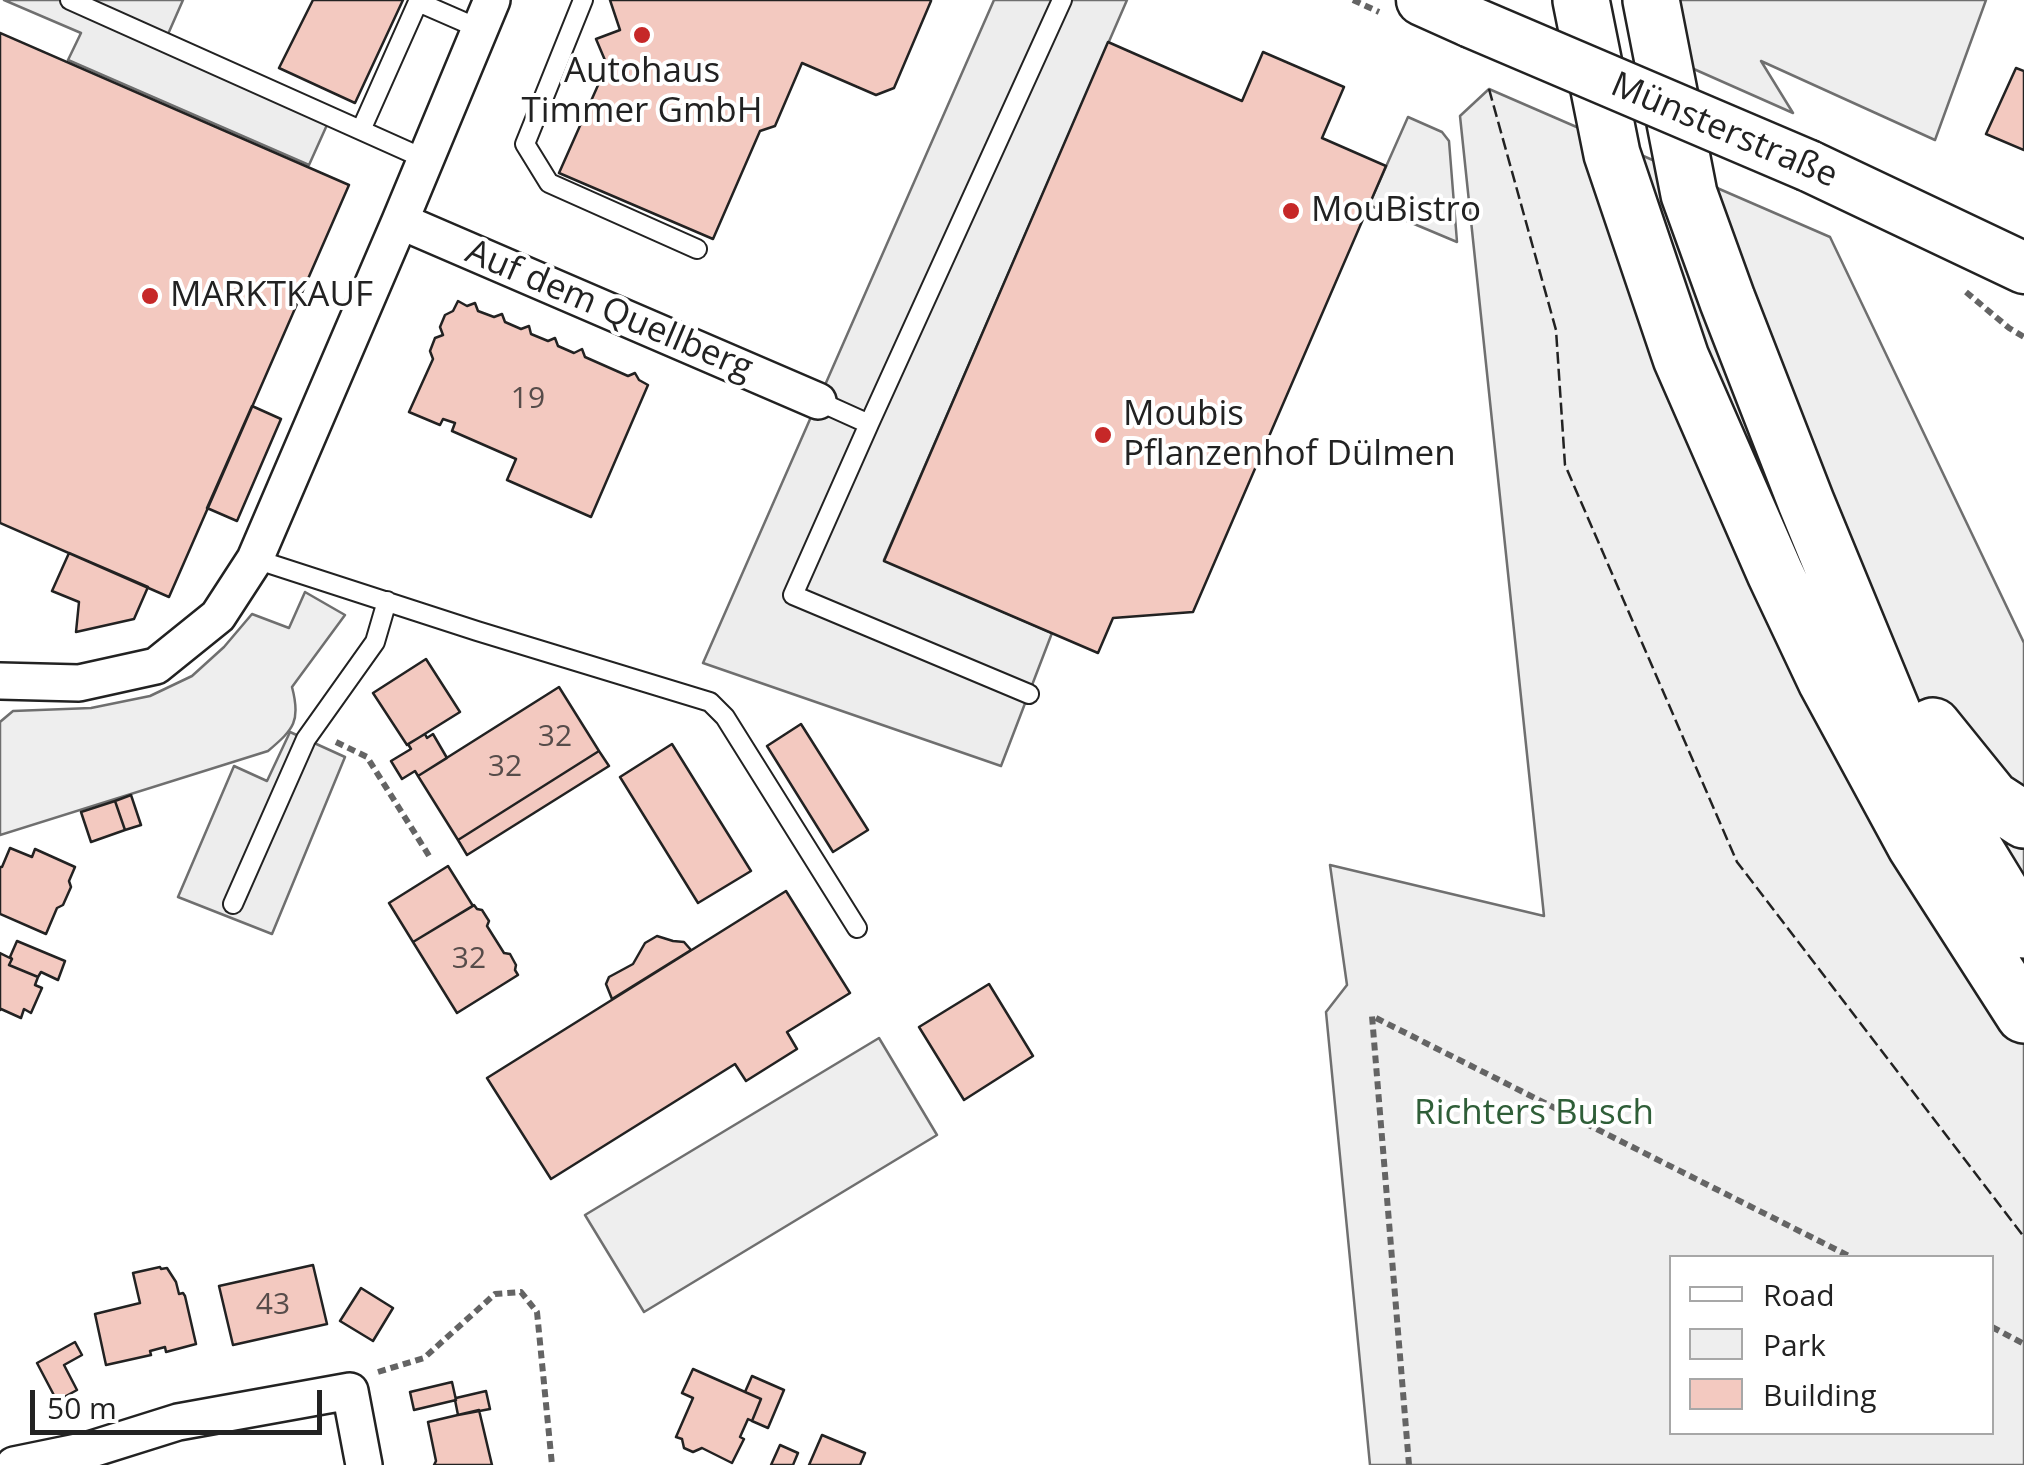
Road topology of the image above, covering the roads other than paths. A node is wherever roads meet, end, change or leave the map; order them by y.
1 (70, 0) edge
2 (583, 0) edge
3 (1062, 0) edge
4 (1422, 0) edge
5 (1581, 0) edge
6 (1651, 0) edge
7 (418, 1) edge
8 (486, 14) edge
9 (361, 130) junction
10 (426, 159) junction
11 (400, 222) junction
12 (697, 249) dead end
13 (2024, 268) edge
14 (818, 401) joint
15 (870, 424) junction
16 (1806, 502) junction
17 (255, 559) junction
18 (387, 602) junction
19 (0, 681) edge
20 (1028, 694) dead end
21 (2024, 820) edge
22 (234, 904) dead end
23 (857, 928) dead end
24 (2024, 930) edge
25 (2024, 1015) edge
26 (14, 1465) edge
27 (364, 1465) edge

1 - 9 lane
2 - 12 lane
3 - 15 lane
4 - 13 main road, Münsterstraße, bridge
5 - 25 highway
6 - 16 highway
7 - 8 lane
7 - 9 lane
8 - 10 street
9 - 10 lane
10 - 11 street
11 - 14 street, Auf dem Quellberg
11 - 17 street
14 - 15 lane
15 - 20 lane
16 - 21 highway
16 - 24 highway
17 - 18 lane
17 - 19 street
18 - 22 lane
18 - 23 lane
26 - 27 street

